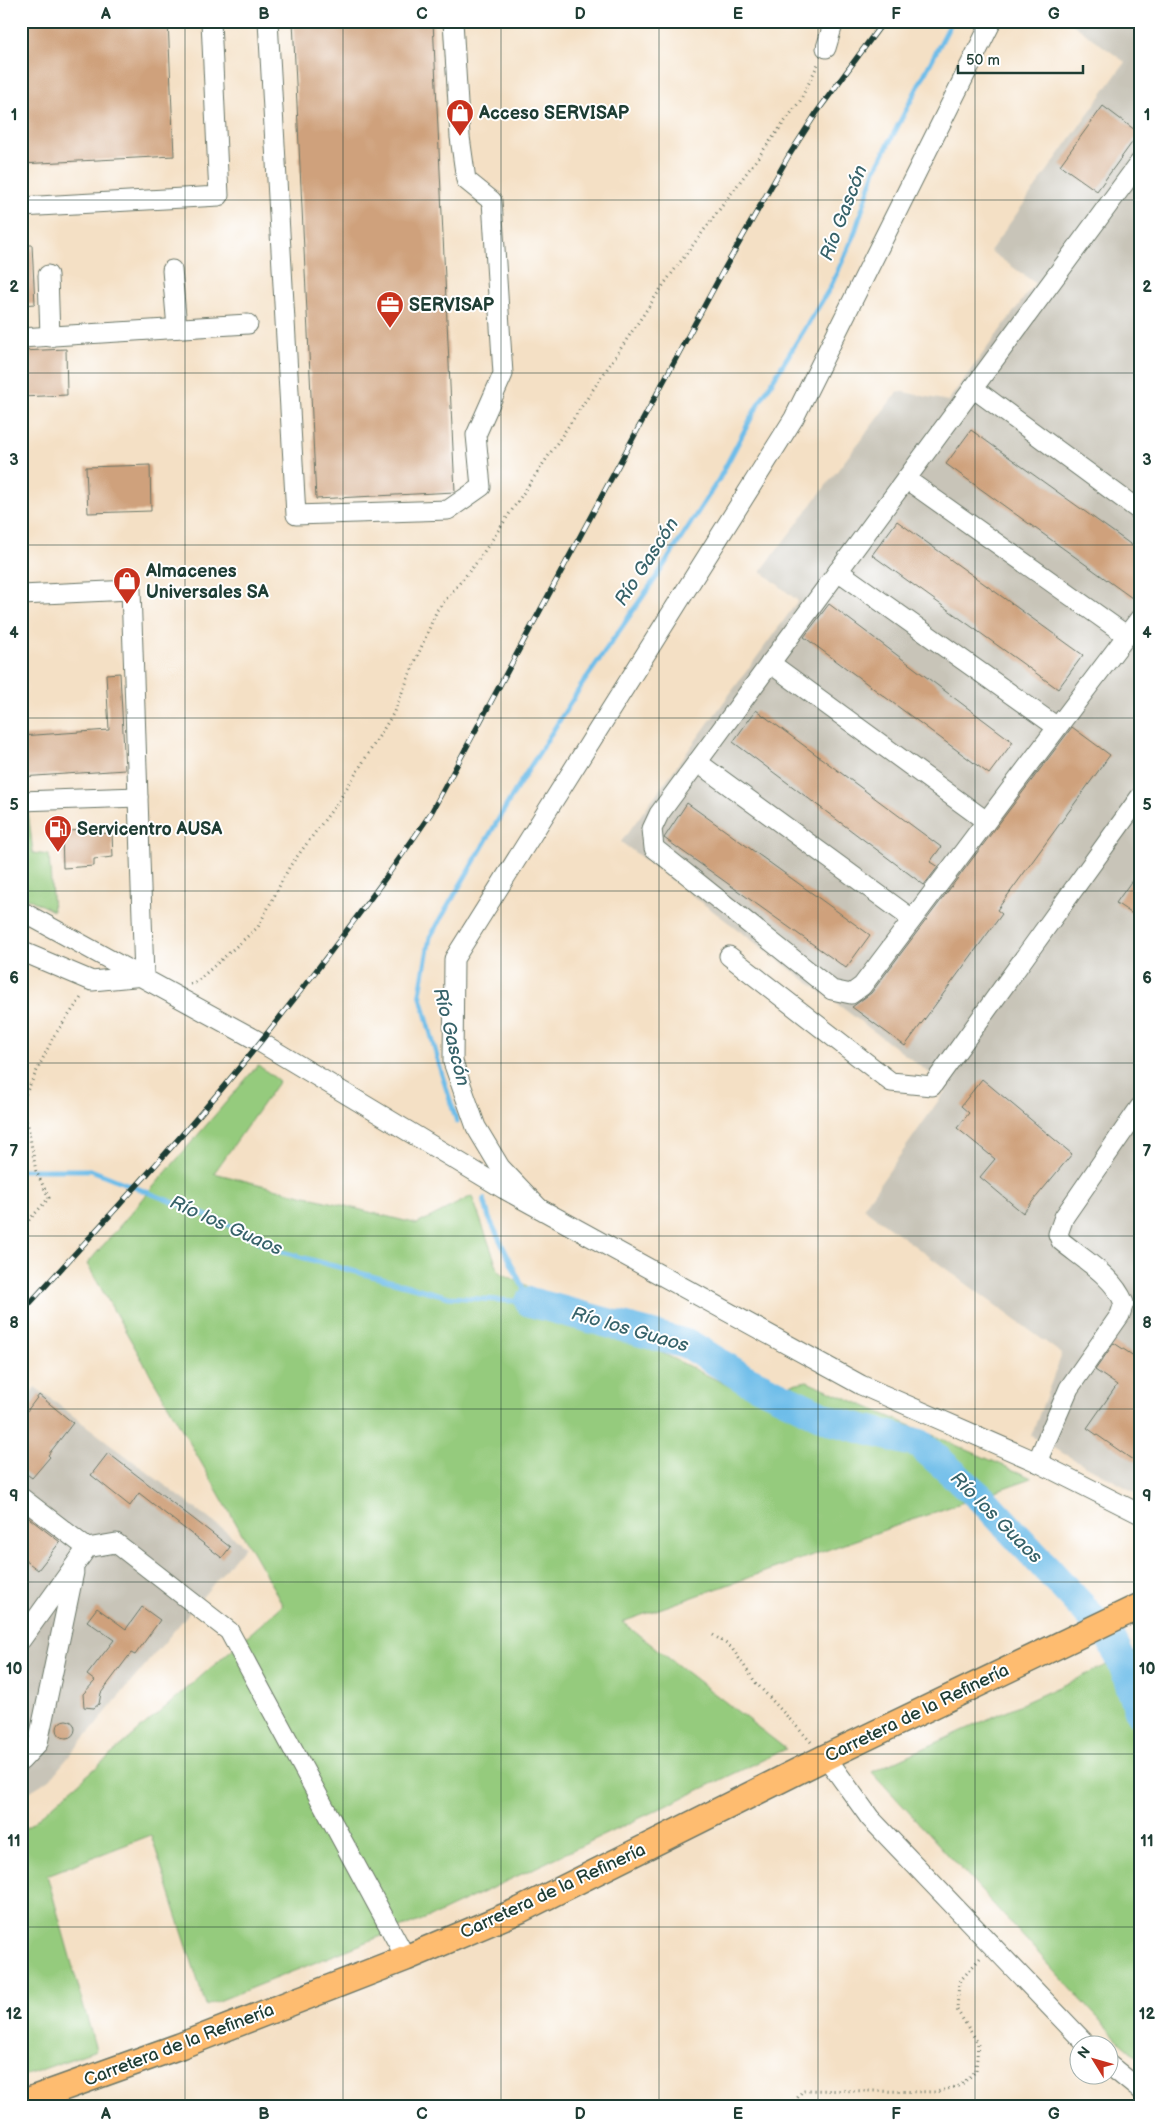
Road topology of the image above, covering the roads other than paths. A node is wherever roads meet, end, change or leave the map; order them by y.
1 (211, 21) edge
2 (268, 21) edge
3 (453, 21) edge
4 (834, 21) edge
5 (992, 21) edge
6 (826, 48) road end
7 (1140, 162) edge
8 (21, 207) edge
9 (172, 270) dead end
10 (48, 275) dead end
11 (248, 324) dead end
12 (177, 328) junction
13 (50, 337) junction
14 (21, 338) edge
15 (974, 388) junction
16 (906, 479) junction
17 (1140, 511) edge
18 (838, 571) junction
19 (21, 595) edge
20 (1140, 618) edge
21 (1126, 635) junction
22 (770, 663) junction
23 (1057, 727) junction
24 (697, 762) junction
25 (138, 797) junction
26 (1140, 797) edge
27 (21, 801) edge
28 (986, 822) junction
29 (21, 911) edge
30 (912, 919) junction
31 (21, 951) edge
32 (729, 956) dead end
33 (144, 976) junction
34 (1140, 1107) edge
35 (539, 1208) junction
36 (1037, 1462) junction
37 (22, 1498) edge
38 (1140, 1514) edge
39 (82, 1556) junction
40 (1138, 1607) edge
41 (23, 1632) edge
42 (826, 1757) junction
43 (21, 1760) edge
44 (406, 1958) junction
45 (1076, 2034) edge
46 (1118, 2072) edge
47 (1140, 2090) edge
48 (21, 2103) edge

1 - 8 street
2 - 3 street
4 - 6 street
5 - 35 street
7 - 15 street
9 - 12 street
10 - 13 street
11 - 12 street
12 - 13 street
13 - 14 street
15 - 16 street
15 - 17 street
16 - 18 street
16 - 21 street
18 - 22 street
18 - 23 street
19 - 25 street
20 - 21 street
21 - 23 street
22 - 24 street
22 - 28 street
23 - 28 street
24 - 30 street
24 - 30 street
25 - 27 street
25 - 33 street
26 - 32 street
28 - 30 street
29 - 33 street
31 - 33 street
33 - 35 street
34 - 36 street
35 - 36 street
36 - 38 street
37 - 39 street
39 - 41 street
39 - 43 street
39 - 44 street
40 - 42 main road, Carretera de la Refinería
42 - 44 main road, Carretera de la Refinería
42 - 45 street
44 - 48 main road, Carretera de la Refinería
46 - 47 street

